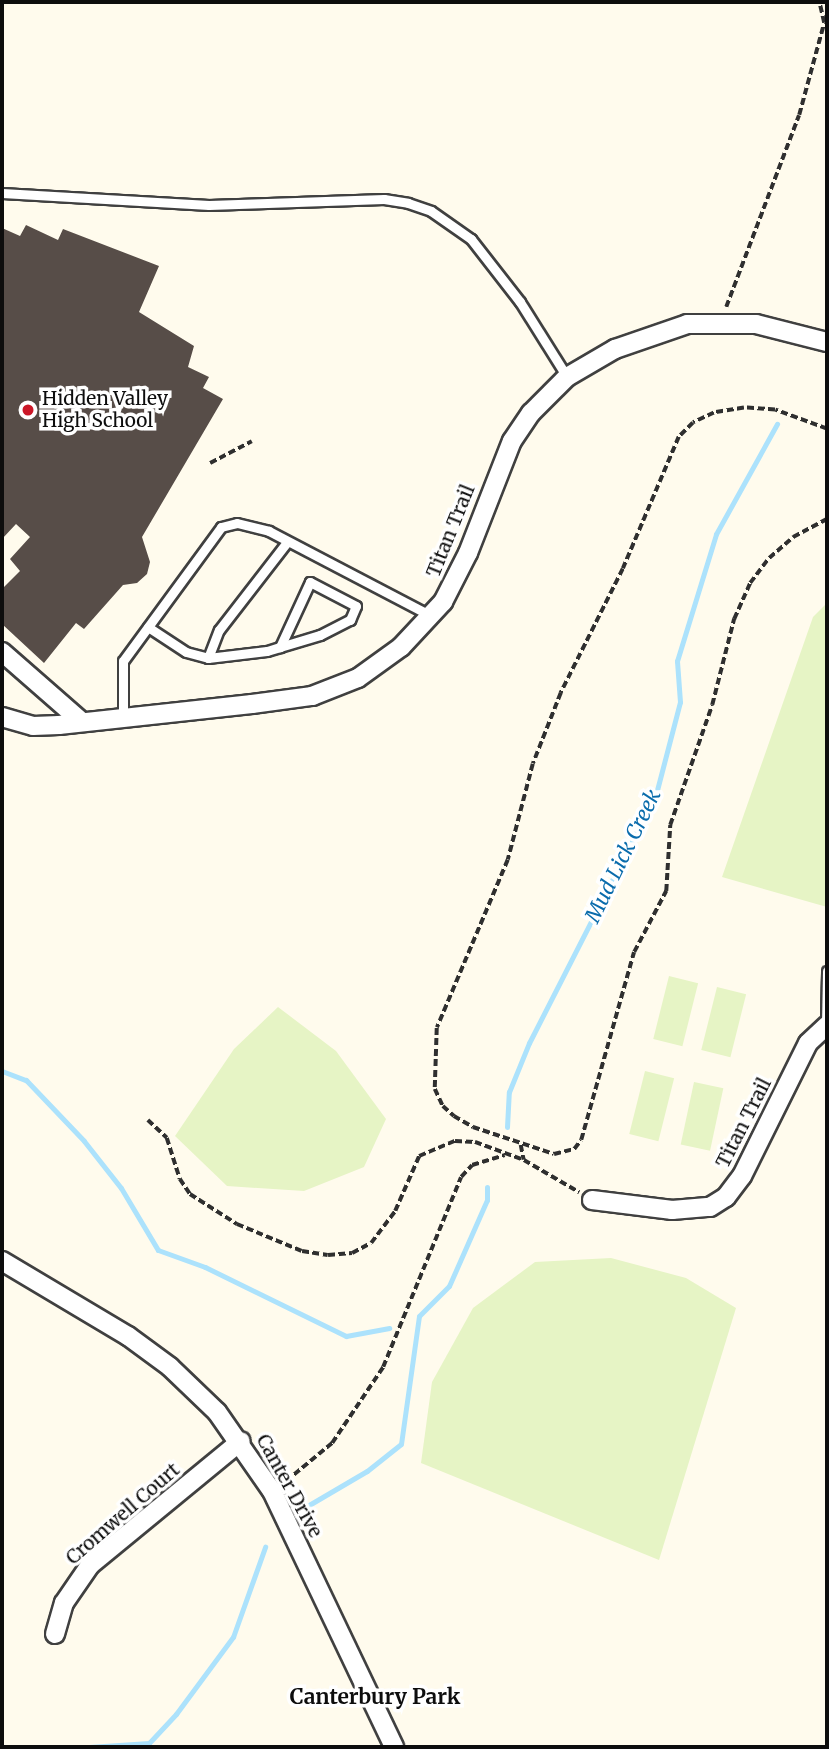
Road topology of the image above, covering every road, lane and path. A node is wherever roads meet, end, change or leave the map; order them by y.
1 (819, 2) edge
2 (2, 193) edge
3 (719, 322) junction
4 (827, 342) edge
5 (567, 377) junction
6 (827, 429) edge
7 (252, 441) dead end
8 (210, 463) dead end
9 (827, 519) edge
10 (288, 542) junction
11 (432, 616) junction
12 (148, 626) junction
13 (280, 647) junction
14 (2, 652) edge
15 (208, 659) junction
16 (2, 716) edge
17 (123, 718) junction
18 (82, 722) junction
19 (827, 971) edge
20 (827, 1025) edge
21 (148, 1120) dead end
22 (521, 1145) junction
23 (507, 1154) junction
24 (524, 1160) junction
25 (592, 1199) joint
26 (2, 1261) edge
27 (241, 1441) junction
28 (272, 1492) junction
29 (55, 1634) dead end
30 (394, 1747) edge

1 - 3 path
2 - 5 lane
3 - 4 street, Titan Trail
3 - 5 street, Titan Trail
5 - 11 street, Titan Trail
6 - 22 path
7 - 8 path
9 - 22 path
10 - 11 lane
10 - 12 lane
10 - 15 lane
11 - 17 street, Titan Trail
12 - 15 lane
12 - 17 lane
13 - 13 lane
13 - 15 lane
14 - 18 street
16 - 18 street, Titan Trail
17 - 18 street, Titan Trail
19 - 20 lane
20 - 25 street, Titan Trail
21 - 23 path
22 - 24 path
23 - 24 path
23 - 28 path
24 - 25 path
26 - 27 street, Canter Drive
27 - 28 street, Canter Drive
27 - 29 street, Cromwell Court
28 - 30 street, Canter Drive

